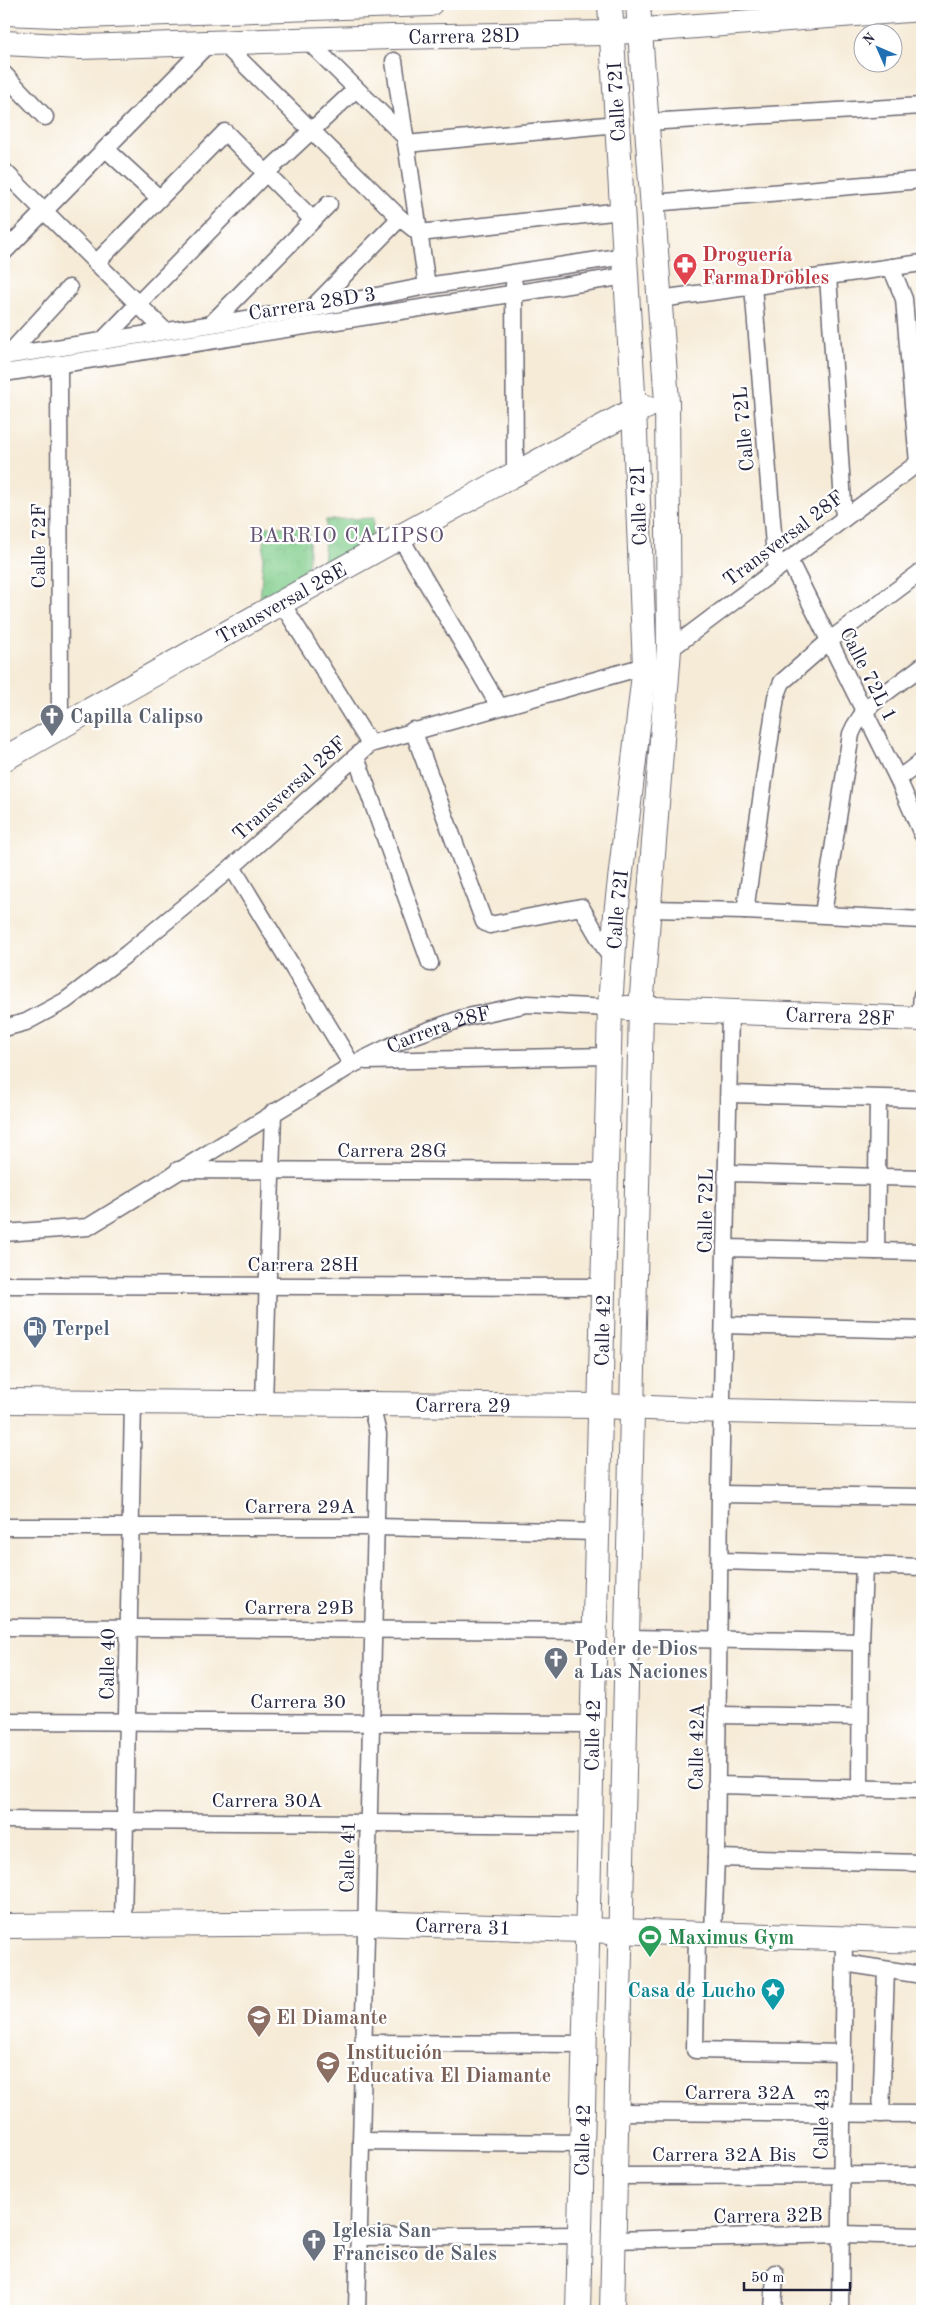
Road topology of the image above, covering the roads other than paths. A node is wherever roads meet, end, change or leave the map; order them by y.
1 (430, 4) edge
2 (610, 4) edge
3 (638, 4) edge
4 (922, 9) edge
5 (82, 10) edge
6 (15, 13) edge
7 (640, 31) junction
8 (611, 32) junction
9 (306, 39) junction
10 (216, 42) junction
11 (4, 43) edge
12 (394, 61) dead end
13 (4, 74) edge
14 (356, 89) junction
15 (922, 106) edge
16 (46, 117) dead end
17 (647, 122) junction
18 (617, 124) junction
19 (311, 131) junction
20 (405, 140) junction
21 (106, 149) junction
22 (4, 171) edge
23 (266, 174) junction
24 (922, 180) edge
25 (158, 198) junction
26 (653, 203) junction
27 (329, 204) dead end
28 (44, 211) junction
29 (622, 211) junction
30 (400, 218) junction
31 (313, 220) junction
32 (419, 233) junction
33 (4, 252) edge
34 (96, 263) junction
35 (922, 263) edge
36 (626, 266) junction
37 (891, 267) junction
38 (513, 273) junction
39 (828, 276) junction
40 (427, 286) junction
41 (753, 286) junction
42 (69, 288) dead end
43 (514, 294) junction
44 (660, 299) junction
45 (138, 302) junction
46 (311, 309) junction
47 (211, 324) junction
48 (165, 331) junction
49 (100, 342) junction
50 (6, 356) edge
51 (59, 364) junction
52 (4, 373) edge
53 (667, 402) junction
54 (634, 410) junction
55 (920, 462) edge
56 (515, 475) junction
57 (844, 518) junction
58 (400, 537) junction
59 (782, 565) junction
60 (922, 572) edge
61 (281, 602) junction
62 (829, 641) junction
63 (669, 650) junction
64 (645, 666) junction
65 (922, 666) edge
66 (499, 706) junction
67 (864, 711) junction
68 (60, 727) junction
69 (412, 730) junction
70 (370, 744) junction
71 (356, 757) junction
72 (4, 759) edge
73 (922, 761) edge
74 (898, 779) junction
75 (922, 834) edge
76 (232, 867) junction
77 (648, 909) junction
78 (745, 911) junction
79 (823, 914) junction
80 (922, 920) edge
81 (613, 962) junction
82 (430, 963) dead end
83 (922, 995) edge
84 (610, 1008) junction
85 (641, 1008) junction
86 (730, 1012) junction
87 (921, 1019) edge
88 (4, 1028) edge
89 (608, 1056) junction
90 (356, 1063) junction
91 (729, 1094) junction
92 (878, 1099) junction
93 (922, 1100) edge
94 (273, 1112) junction
95 (178, 1170) junction
96 (271, 1170) junction
97 (606, 1172) junction
98 (727, 1173) junction
99 (878, 1177) junction
100 (922, 1178) edge
101 (4, 1233) edge
102 (726, 1248) junction
103 (876, 1251) junction
104 (922, 1252) edge
105 (4, 1285) edge
106 (268, 1285) junction
107 (603, 1287) junction
108 (724, 1325) junction
109 (922, 1330) edge
110 (4, 1402) edge
111 (133, 1402) junction
112 (264, 1403) junction
113 (371, 1404) junction
114 (601, 1406) junction
115 (632, 1407) junction
116 (722, 1411) junction
117 (922, 1415) edge
118 (720, 1494) junction
119 (922, 1497) edge
120 (4, 1527) edge
121 (376, 1527) junction
122 (131, 1528) junction
123 (597, 1532) junction
124 (721, 1561) junction
125 (864, 1566) junction
126 (922, 1567) edge
127 (4, 1627) edge
128 (129, 1628) junction
129 (374, 1628) junction
130 (595, 1630) junction
131 (627, 1638) junction
132 (718, 1639) junction
133 (861, 1642) junction
134 (717, 1715) junction
135 (860, 1717) junction
136 (4, 1721) edge
137 (127, 1722) junction
138 (371, 1722) junction
139 (592, 1724) junction
140 (716, 1785) junction
141 (860, 1788) junction
142 (922, 1790) edge
143 (4, 1820) edge
144 (125, 1821) junction
145 (369, 1822) junction
146 (590, 1825) junction
147 (716, 1858) junction
148 (922, 1863) edge
149 (367, 1923) junction
150 (4, 1926) edge
151 (123, 1926) junction
152 (587, 1930) junction
153 (621, 1930) junction
154 (705, 1933) junction
155 (844, 1938) junction
156 (922, 1941) edge
157 (844, 1963) junction
158 (886, 1970) junction
159 (922, 1976) edge
160 (364, 2043) junction
161 (585, 2044) junction
162 (843, 2053) junction
163 (616, 2112) junction
164 (842, 2114) junction
165 (881, 2114) junction
166 (922, 2114) edge
167 (361, 2142) junction
168 (582, 2143) junction
169 (841, 2175) junction
170 (922, 2175) edge
171 (615, 2176) junction
172 (841, 2234) junction
173 (580, 2235) junction
174 (922, 2236) edge
175 (359, 2237) junction
176 (614, 2240) junction
177 (774, 2273) dead end
178 (357, 2311) edge
179 (578, 2311) edge
180 (612, 2311) edge
181 (773, 2311) edge
182 (840, 2311) edge

1 - 5 street, Carrera 28D
2 - 8 street, Calle 72I
3 - 7 street, Calle 72I
4 - 7 street, Carrera 28D
5 - 6 street, Carrera 28D
7 - 8 street, Carrera 28D
7 - 17 street, Calle 72I
8 - 9 street, Carrera 28D
8 - 18 street, Calle 72I
9 - 10 street, Carrera 28D
9 - 14 street
10 - 11 street, Carrera 28D
10 - 19 street
10 - 21 street
12 - 20 street
13 - 16 street
14 - 19 street
14 - 20 street
15 - 17 street
17 - 26 street, Calle 72I
18 - 20 street
18 - 29 street, Calle 72I
19 - 23 street
19 - 30 street
20 - 32 street
21 - 25 street
21 - 28 street
22 - 28 street
23 - 25 street
23 - 31 street
23 - 45 street
24 - 26 street
25 - 34 street
26 - 44 street, Calle 72I
27 - 31 street
28 - 33 street
28 - 34 street
29 - 32 street
29 - 36 street, Calle 72I
30 - 32 street
30 - 46 street
31 - 47 street
32 - 40 street
34 - 45 street
35 - 37 street
36 - 38 street, Carrera 28D 3
36 - 43 street, Carrera 28D 3
36 - 54 street, Calle 72I
37 - 39 street
37 - 55 street
38 - 40 street, Carrera 28D 3
38 - 43 street
39 - 41 street
39 - 57 street
40 - 46 street, Carrera 28D 3
41 - 44 street
41 - 59 street, Calle 72L
42 - 50 street
43 - 51 street, Carrera 28D 3
43 - 56 street
44 - 53 street, Calle 72I
45 - 48 street
45 - 49 street
46 - 47 street, Carrera 28D 3
47 - 48 street, Carrera 28D 3
48 - 49 street, Carrera 28D 3
49 - 50 street, Carrera 28D 3
51 - 52 street, Carrera 28D 3
51 - 68 street, Calle 72F
53 - 54 street, Transversal 28E
53 - 63 street, Calle 72I
54 - 56 street, Transversal 28E
54 - 64 street, Calle 72I
55 - 57 street, Transversal 28F
56 - 58 street, Transversal 28E
57 - 59 street, Transversal 28F
58 - 61 street, Transversal 28E
58 - 66 street
59 - 62 street, Calle 72L 1
59 - 63 street, Transversal 28F
60 - 62 street
61 - 68 street, Transversal 28E
61 - 70 street
62 - 67 street, Calle 72L 1
62 - 78 street
63 - 77 street, Calle 72I
64 - 66 street, Transversal 28F
64 - 81 street, Calle 72I
65 - 67 street
66 - 69 street, Transversal 28F
67 - 74 street, Calle 72L 1
67 - 79 street
68 - 72 street, Transversal 28E
69 - 70 street, Transversal 28F
69 - 81 street
70 - 71 street, Transversal 28F
71 - 76 street, Transversal 28F
71 - 82 street
73 - 74 street
74 - 75 street, Calle 72L 1
76 - 88 street, Transversal 28F
76 - 90 street
77 - 78 street
77 - 85 street, Calle 72I
78 - 79 street
79 - 80 street
81 - 84 street, Calle 72I
83 - 87 street
84 - 85 street, Carrera 28F
84 - 89 street, Calle 42
84 - 90 street, Carrera 28F
85 - 86 street, Carrera 28F
85 - 115 street, Calle 42
86 - 87 street, Carrera 28F
86 - 91 street, Calle 72L
89 - 90 street
89 - 97 street, Calle 42
90 - 94 street, Carrera 28F
91 - 92 street
91 - 98 street, Calle 72L
92 - 93 street
92 - 99 street
94 - 95 street, Carrera 28F
94 - 96 street
95 - 96 street, Carrera 28G
95 - 101 street, Carrera 28F
96 - 97 street, Carrera 28G
96 - 106 street
97 - 107 street, Calle 42
98 - 99 street
98 - 102 street, Calle 72L
99 - 100 street
99 - 103 street
102 - 103 street
102 - 108 street, Calle 72L
103 - 104 street
105 - 106 street, Carrera 28H
106 - 107 street, Carrera 28H
106 - 112 street
107 - 114 street, Calle 42
108 - 109 street
108 - 116 street, Calle 72L
110 - 111 street, Carrera 29
111 - 112 street, Carrera 29
111 - 122 street, Calle 40
112 - 113 street, Carrera 29
113 - 114 street, Carrera 29
113 - 121 street, Calle 41
114 - 115 street, Carrera 29
114 - 123 street, Calle 42
115 - 116 street, Carrera 29
115 - 131 street, Calle 42
116 - 117 street, Carrera 29
116 - 118 street, Calle 42A
118 - 119 street
118 - 124 street, Calle 42A
120 - 122 street, Carrera 29A
121 - 122 street, Carrera 29A
121 - 123 street, Carrera 29A
121 - 129 street, Calle 41
122 - 128 street, Calle 40
123 - 130 street, Calle 42
124 - 125 street
124 - 132 street, Calle 42A
125 - 126 street
125 - 133 street
127 - 128 street, Carrera 29B
128 - 129 street, Carrera 29B
128 - 137 street, Calle 40
129 - 130 street, Carrera 29B
129 - 138 street, Calle 41
130 - 139 street, Calle 42
131 - 132 street
131 - 153 street, Calle 42
132 - 133 street
132 - 134 street, Calle 42A
133 - 135 street
134 - 135 street
134 - 140 street, Calle 42A
135 - 141 street
136 - 137 street, Carrera 30
137 - 138 street, Carrera 30
137 - 144 street, Calle 40
138 - 139 street, Carrera 30
138 - 145 street, Calle 41
139 - 146 street, Calle 42
140 - 141 street
140 - 147 street, Calle 42A
141 - 142 street
143 - 144 street, Carrera 30A
144 - 145 street, Carrera 30A
144 - 151 street, Calle 40
145 - 146 street, Carrera 30A
145 - 149 street, Calle 41
146 - 152 street, Calle 42
147 - 148 street
147 - 154 street, Calle 42A
149 - 151 street, Carrera 31
149 - 152 street, Carrera 31
149 - 160 street, Calle 41
150 - 151 street, Carrera 31
152 - 153 street, Carrera 31
152 - 161 street, Calle 42
153 - 154 street, Carrera 31
153 - 163 street, Calle 42
154 - 155 street, Carrera 31
154 - 162 street, Calle 42A
155 - 156 street, Carrera 31
155 - 157 street, Calle 43
157 - 158 street
157 - 162 street, Calle 43
158 - 159 street
158 - 165 street
160 - 161 street
160 - 167 street, Calle 41
161 - 168 street, Calle 42
162 - 164 street, Calle 43
163 - 164 street, Carrera 32A
163 - 171 street, Calle 42
164 - 165 street, Carrera 32A
164 - 169 street, Calle 43
165 - 166 street, Carrera 32A
167 - 168 street
167 - 175 street, Calle 41
168 - 173 street, Calle 42
169 - 170 street, Carrera 32A Bis
169 - 171 street, Carrera 32A Bis
169 - 172 street, Calle 43
171 - 176 street, Calle 42
172 - 174 street, Carrera 32B
172 - 176 street, Carrera 32B
172 - 182 street, Calle 43
173 - 175 street
173 - 179 street, Calle 42
175 - 178 street, Calle 41
176 - 180 street, Calle 42
177 - 181 street

